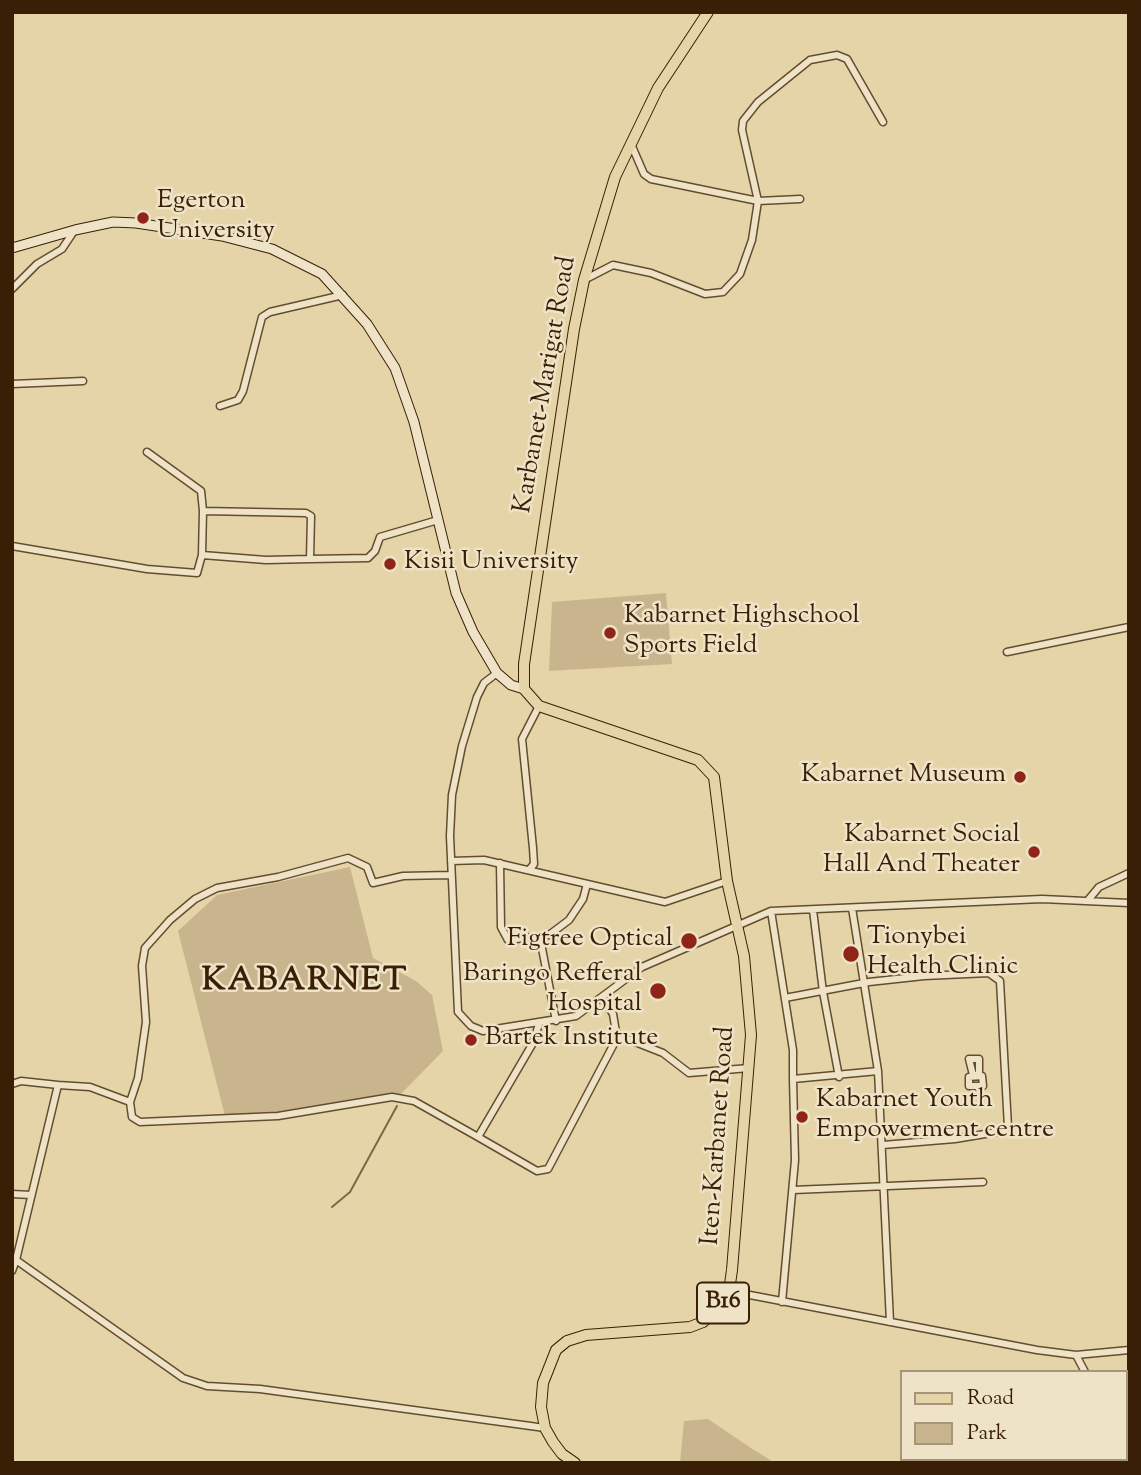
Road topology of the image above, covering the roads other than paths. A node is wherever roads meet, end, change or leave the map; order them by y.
1 (708, 12) edge
2 (883, 122) dead end
3 (631, 144) junction
4 (800, 199) dead end
5 (758, 201) junction
6 (75, 230) junction
7 (12, 248) edge
8 (584, 280) junction
9 (12, 289) edge
10 (343, 295) junction
11 (83, 381) dead end
12 (12, 384) edge
13 (220, 406) dead end
14 (147, 452) dead end
15 (203, 511) junction
16 (438, 520) junction
17 (12, 546) edge
18 (202, 555) junction
19 (310, 559) junction
20 (1129, 627) edge
21 (1007, 652) dead end
22 (497, 673) junction
23 (524, 690) junction
24 (539, 706) junction
25 (451, 861) junction
26 (500, 863) junction
27 (529, 870) junction
28 (1129, 873) edge
29 (450, 875) junction
30 (727, 881) junction
31 (587, 884) junction
32 (1089, 899) junction
33 (1129, 903) edge
34 (852, 908) junction
35 (813, 910) junction
36 (771, 911) junction
37 (738, 925) junction
38 (540, 938) junction
39 (864, 984) junction
40 (822, 992) junction
41 (603, 998) junction
42 (785, 998) junction
43 (556, 1021) junction
44 (539, 1024) junction
45 (617, 1038) junction
46 (749, 1068) junction
47 (878, 1072) junction
48 (839, 1077) junction
49 (793, 1079) junction
50 (12, 1084) edge
51 (58, 1085) junction
52 (130, 1102) junction
53 (478, 1137) junction
54 (883, 1145) junction
55 (983, 1182) dead end
56 (884, 1186) junction
57 (793, 1190) junction
58 (12, 1194) edge
59 (31, 1195) junction
60 (16, 1260) junction
61 (12, 1271) edge
62 (729, 1291) junction
63 (782, 1302) junction
64 (890, 1322) junction
65 (1129, 1350) edge
66 (1076, 1355) junction
67 (1083, 1370) edge
68 (545, 1428) junction
69 (575, 1463) edge

1 - 3 main road, Karbanet-Marigat Road
2 - 5 street
3 - 5 street
3 - 8 main road, Karbanet-Marigat Road
4 - 5 street
5 - 8 street
6 - 7 main road
6 - 9 street
6 - 10 main road
8 - 23 main road, Karbanet-Marigat Road
10 - 13 street
10 - 16 main road
11 - 12 street
14 - 15 street
15 - 18 street
15 - 19 street
16 - 19 street
16 - 22 main road
17 - 18 street
18 - 19 street
20 - 21 street
22 - 23 main road
22 - 25 street
23 - 24 main road, B16
24 - 27 street
24 - 30 main road, B16
25 - 26 street
25 - 29 street
26 - 27 street
26 - 38 street
27 - 31 street
28 - 32 street
29 - 44 street
29 - 52 street
30 - 31 street
30 - 37 main road, B16
31 - 38 street
32 - 33 street
32 - 34 street
34 - 35 street
34 - 39 street
35 - 36 street
35 - 40 street
36 - 37 street
36 - 42 street
37 - 41 street
37 - 46 main road, Iten-Karbanet Road / B16
38 - 43 street
39 - 40 street
39 - 47 street
39 - 54 street
40 - 42 street
40 - 48 street
41 - 43 street
41 - 45 street
42 - 49 street
43 - 44 street
44 - 53 street
45 - 46 street
45 - 53 street
46 - 62 main road, Iten-Karbanet Road / B16
47 - 48 street
47 - 54 street
48 - 49 street
49 - 57 street
50 - 51 street
51 - 52 street
51 - 59 street
52 - 53 street
54 - 56 street
55 - 56 street
56 - 57 street
56 - 64 street
57 - 63 street
58 - 59 street
59 - 60 street
60 - 61 street
60 - 68 street
62 - 63 street
62 - 68 main road, B16
63 - 64 street
64 - 66 street
65 - 66 street
66 - 67 street
68 - 69 main road

